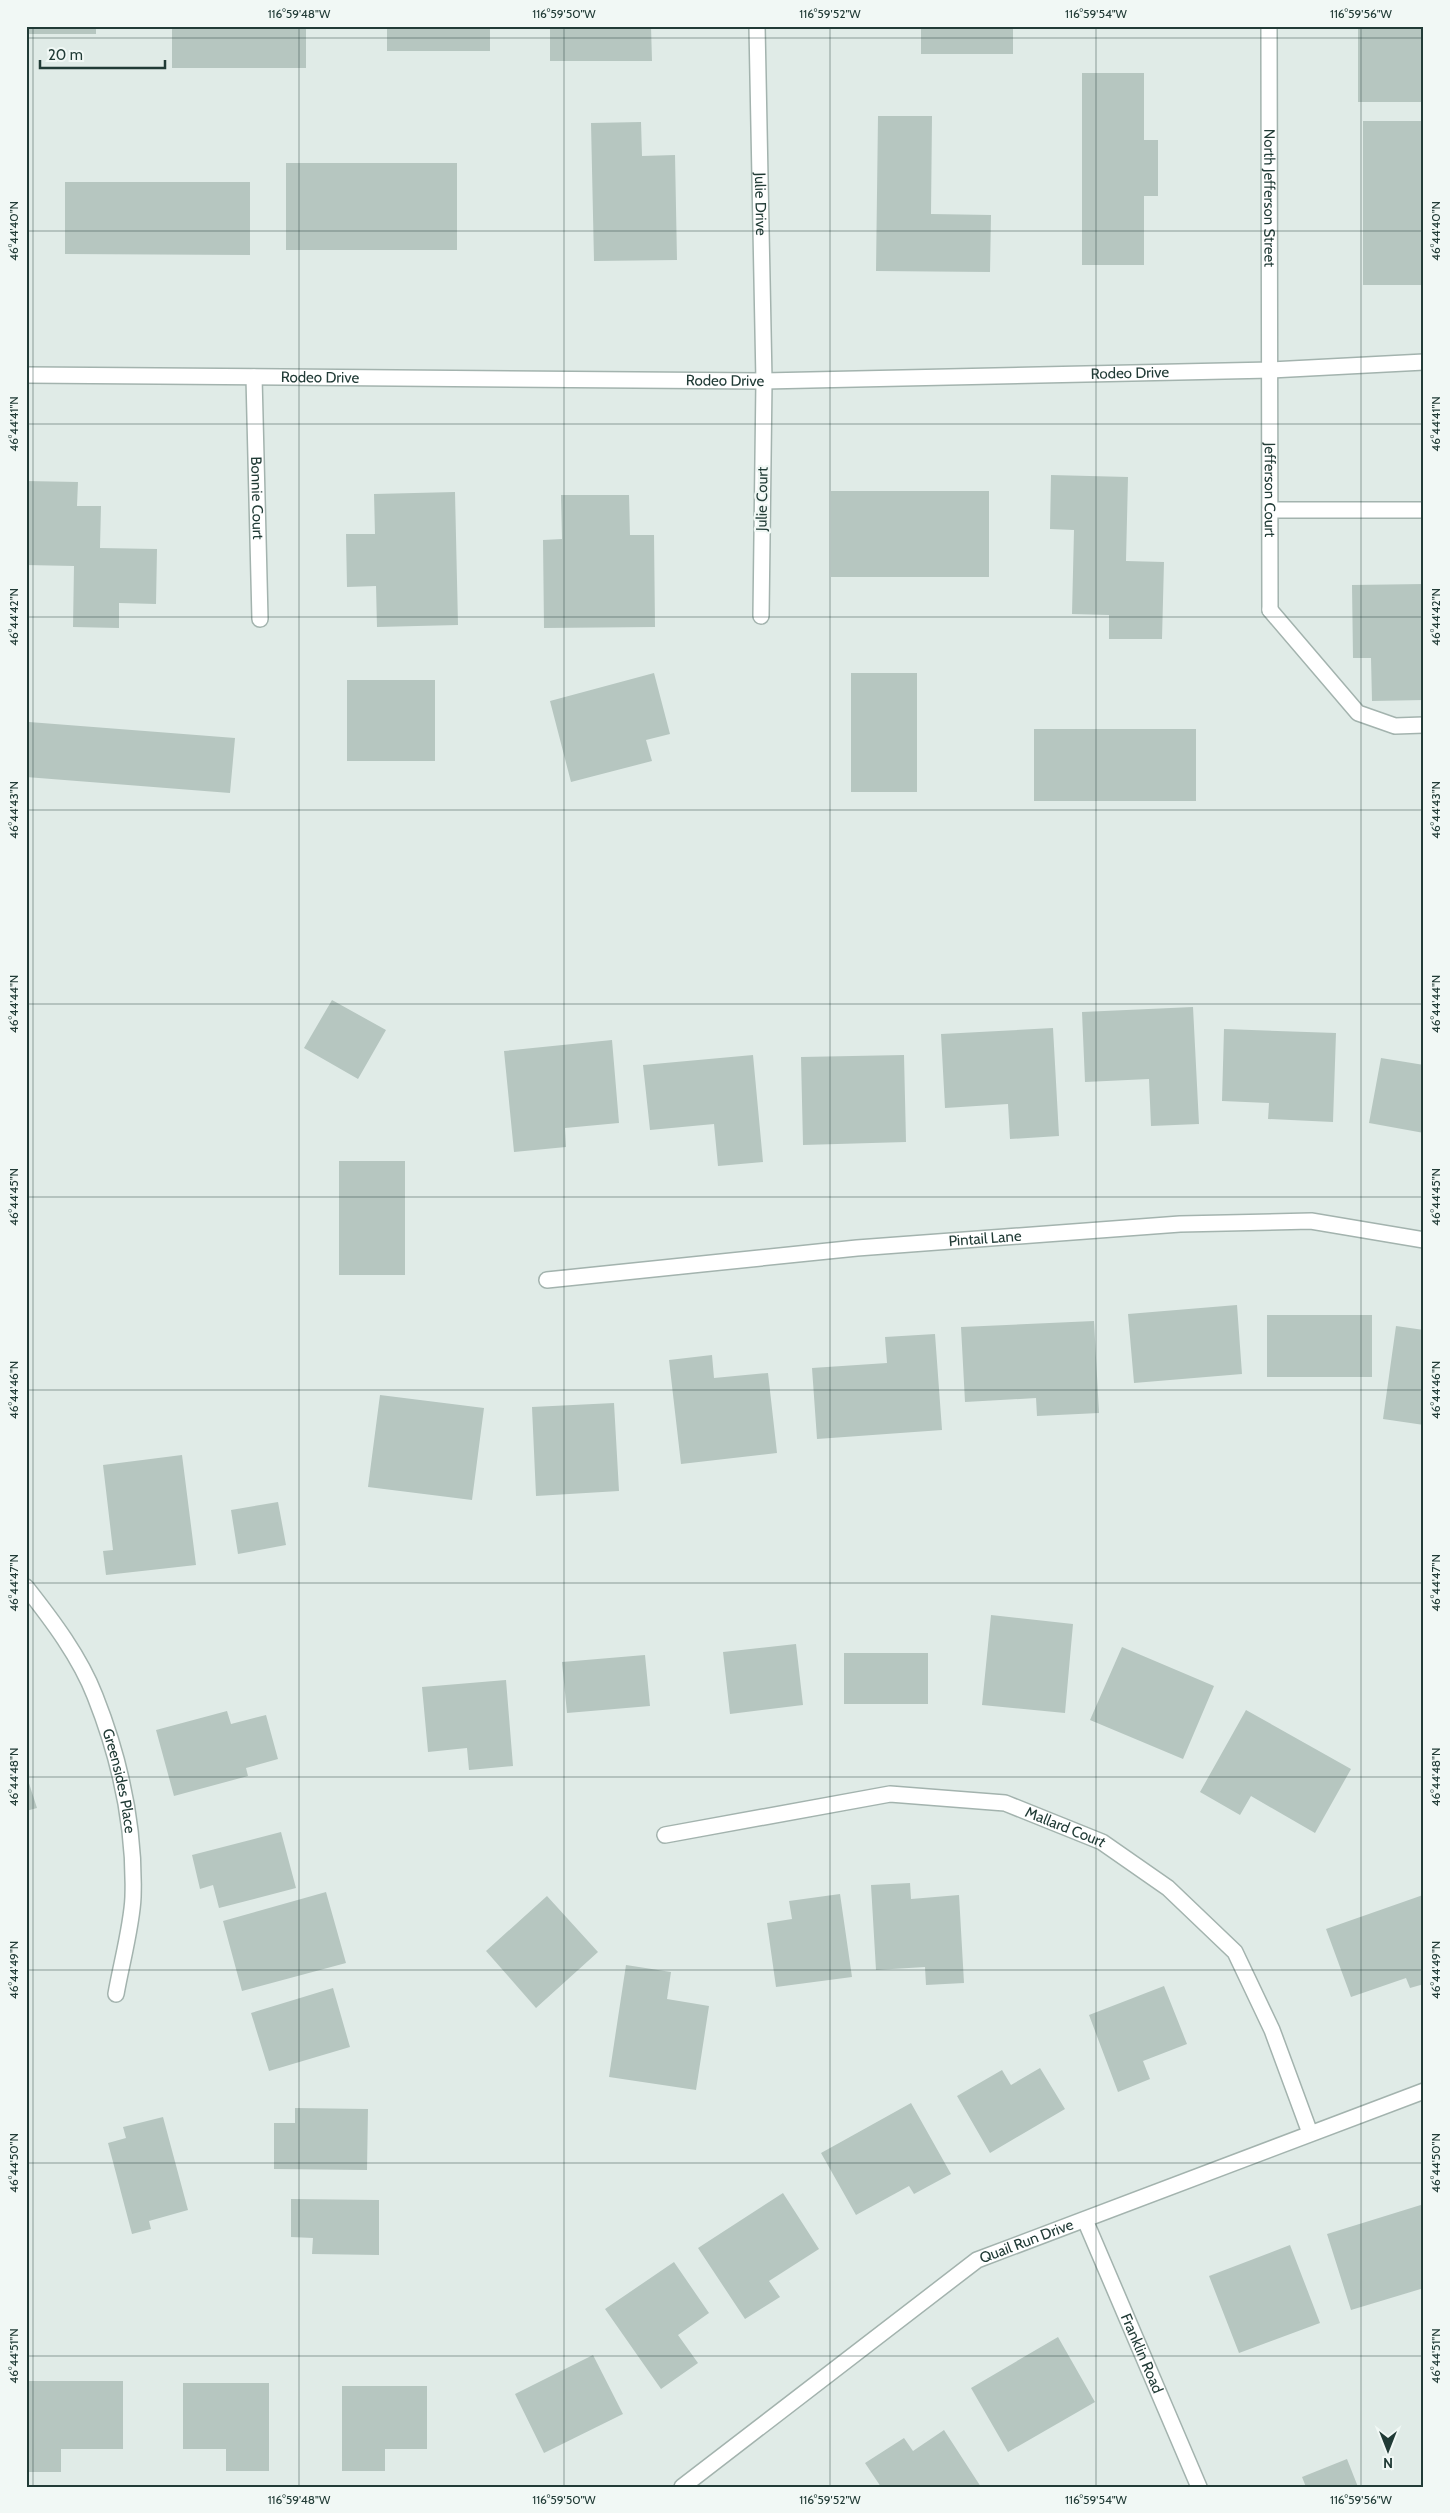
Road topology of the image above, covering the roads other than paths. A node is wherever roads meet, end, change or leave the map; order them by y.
1 (757, 26) edge
2 (1269, 26) edge
3 (1424, 362) edge
4 (1271, 370) junction
5 (26, 375) edge
6 (254, 376) junction
7 (764, 381) junction
8 (1270, 510) junction
9 (1424, 510) edge
10 (761, 616) dead end
11 (260, 619) dead end
12 (1424, 725) edge
13 (1424, 1240) edge
14 (547, 1280) dead end
15 (26, 1587) edge
16 (666, 1835) dead end
17 (116, 1994) dead end
18 (1424, 2092) edge
19 (1310, 2133) junction
20 (1085, 2220) junction
21 (682, 2487) edge
22 (1199, 2487) edge

1 - 7 street, Julie Drive
2 - 4 street, North Jefferson Street
3 - 4 street, Rodeo Drive
4 - 7 street, Rodeo Drive
4 - 8 street, Jefferson Court
5 - 6 street, Rodeo Drive
6 - 7 street, Rodeo Drive
6 - 11 street, Bonnie Court
7 - 10 street, Julie Court
8 - 9 street
8 - 12 street, Jefferson Court
13 - 14 street, Pintail Lane
15 - 17 street, Greensides Place
16 - 19 street, Mallard Court
18 - 19 street, Quail Run Drive
19 - 20 street, Quail Run Drive
20 - 21 street, Quail Run Drive
20 - 22 street, Franklin Road

